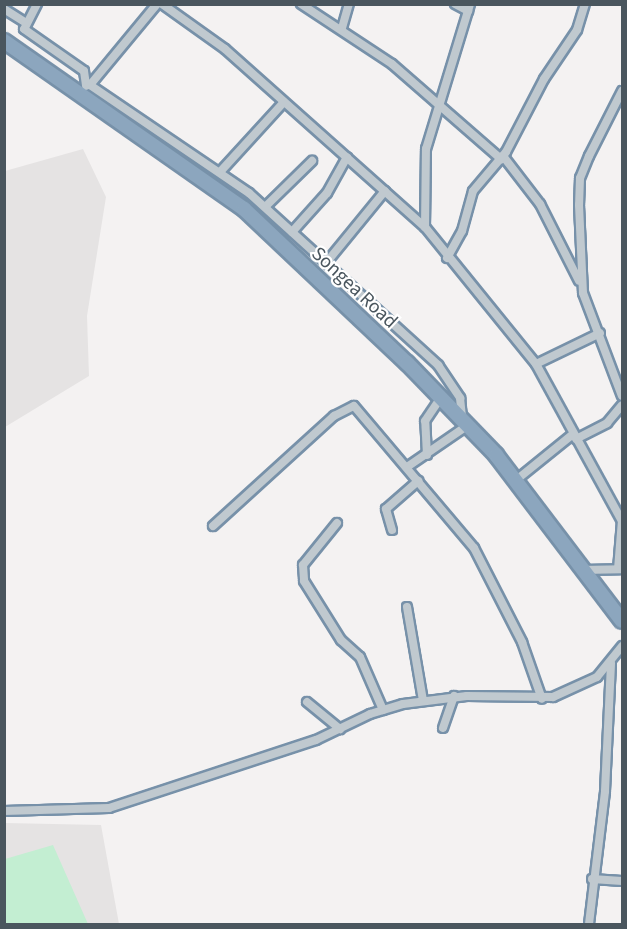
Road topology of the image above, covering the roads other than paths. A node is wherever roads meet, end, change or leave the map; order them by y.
1 (37, 4) edge
2 (157, 4) edge
3 (162, 4) edge
4 (301, 4) edge
5 (349, 4) edge
6 (455, 4) edge
7 (585, 4) edge
8 (469, 8) edge
9 (4, 9) edge
10 (26, 23) junction
11 (342, 28) junction
12 (4, 41) edge
13 (86, 87) junction
14 (621, 94) edge
15 (283, 103) junction
16 (440, 103) junction
17 (347, 157) junction
18 (502, 158) junction
19 (312, 161) dead end
20 (220, 172) junction
21 (385, 191) junction
22 (265, 207) junction
23 (425, 227) junction
24 (292, 232) junction
25 (447, 258) junction
26 (326, 263) junction
27 (582, 284) junction
28 (600, 333) junction
29 (536, 364) junction
30 (622, 396) edge
31 (441, 397) junction
32 (622, 405) edge
33 (465, 422) junction
34 (574, 437) junction
35 (427, 455) junction
36 (407, 467) junction
37 (418, 481) junction
38 (514, 481) junction
39 (622, 521) edge
40 (337, 523) dead end
41 (213, 526) dead end
42 (392, 530) dead end
43 (620, 569) edge
44 (580, 570) junction
45 (407, 608) dead end
46 (622, 621) edge
47 (622, 646) edge
48 (611, 663) junction
49 (454, 696) junction
50 (542, 699) junction
51 (423, 701) junction
52 (307, 702) dead end
53 (383, 710) junction
54 (443, 728) dead end
55 (340, 729) junction
56 (4, 811) edge
57 (592, 879) junction
58 (622, 881) edge
59 (589, 924) edge

1 - 10 street
2 - 13 street
3 - 15 street
4 - 11 street
5 - 11 street
6 - 8 street
7 - 18 street
8 - 16 street
9 - 10 street
10 - 13 street
11 - 16 street
12 - 13 highway, Songea Road
13 - 20 street
13 - 31 highway, Songea Road
14 - 27 street
15 - 17 street
15 - 20 street
16 - 18 street
16 - 23 street
17 - 21 street
17 - 24 street
18 - 25 street
18 - 27 street
19 - 22 street
20 - 22 street
21 - 23 street
21 - 26 street
22 - 24 street
23 - 25 street
24 - 26 street
25 - 29 street
26 - 33 street
27 - 28 street
28 - 29 street
28 - 30 street
29 - 34 street
31 - 33 highway, Songea Road
31 - 35 street
32 - 34 street
33 - 35 street
33 - 38 highway, Songea Road
34 - 38 street
34 - 39 street
35 - 36 street
36 - 37 street
36 - 41 street
37 - 42 street
37 - 50 street
38 - 44 highway, Songea Road
39 - 43 street
40 - 53 street
43 - 44 street
44 - 46 highway, Songea Road
45 - 51 street
47 - 48 street
48 - 50 street
48 - 57 street
49 - 50 street
49 - 51 street
49 - 54 street
51 - 53 street
52 - 55 street
53 - 55 street
55 - 56 street
57 - 58 street
57 - 59 street

